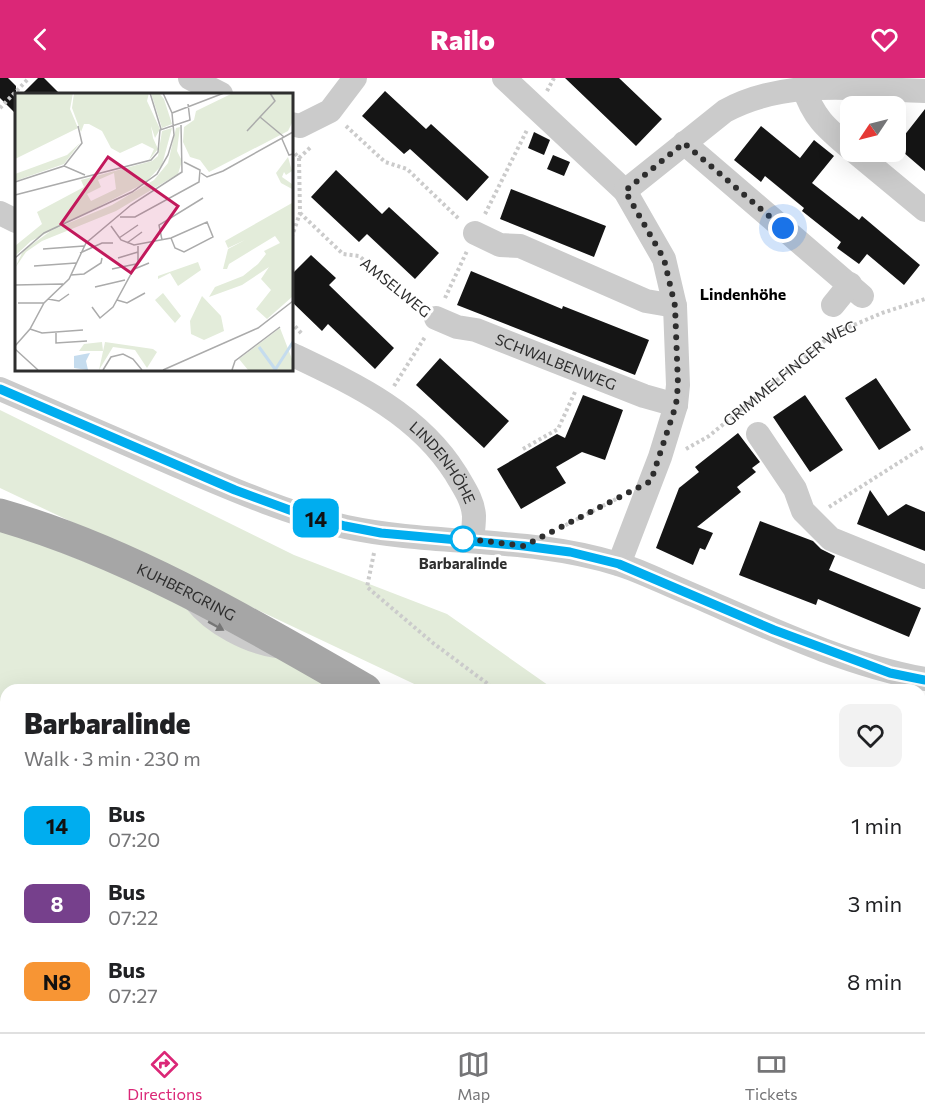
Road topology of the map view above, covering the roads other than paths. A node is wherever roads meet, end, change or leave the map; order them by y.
1 (190, 78) edge
2 (355, 78) edge
3 (504, 78) edge
4 (884, 84) edge
5 (803, 86) junction
6 (925, 91) edge
7 (218, 93) edge
8 (292, 124) edge
9 (840, 140) edge
10 (684, 143) junction
11 (867, 162) edge
12 (625, 191) junction
13 (925, 210) edge
14 (0, 213) edge
15 (15, 220) edge
16 (475, 233) road end
17 (833, 305) dead end
18 (675, 306) junction
19 (436, 318) road end
20 (292, 355) edge
21 (0, 389) edge
22 (676, 405) junction
23 (758, 434) dead end
24 (0, 515) edge
25 (472, 539) junction
26 (619, 564) junction
27 (925, 577) edge
28 (925, 680) edge
29 (354, 684) edge

1 - 7 street
2 - 8 street
3 - 12 street
4 - 5 street
4 - 6 street
5 - 9 street
5 - 10 street
10 - 12 street
10 - 17 street
11 - 13 street
12 - 18 street
14 - 15 street
16 - 18 street
18 - 22 street
19 - 22 street, SCHWALBENWEG
20 - 25 street, LINDENHÖHE
21 - 25 street
22 - 26 street
23 - 27 street
24 - 29 main road, KUHBERGRING
25 - 26 street
26 - 28 street

